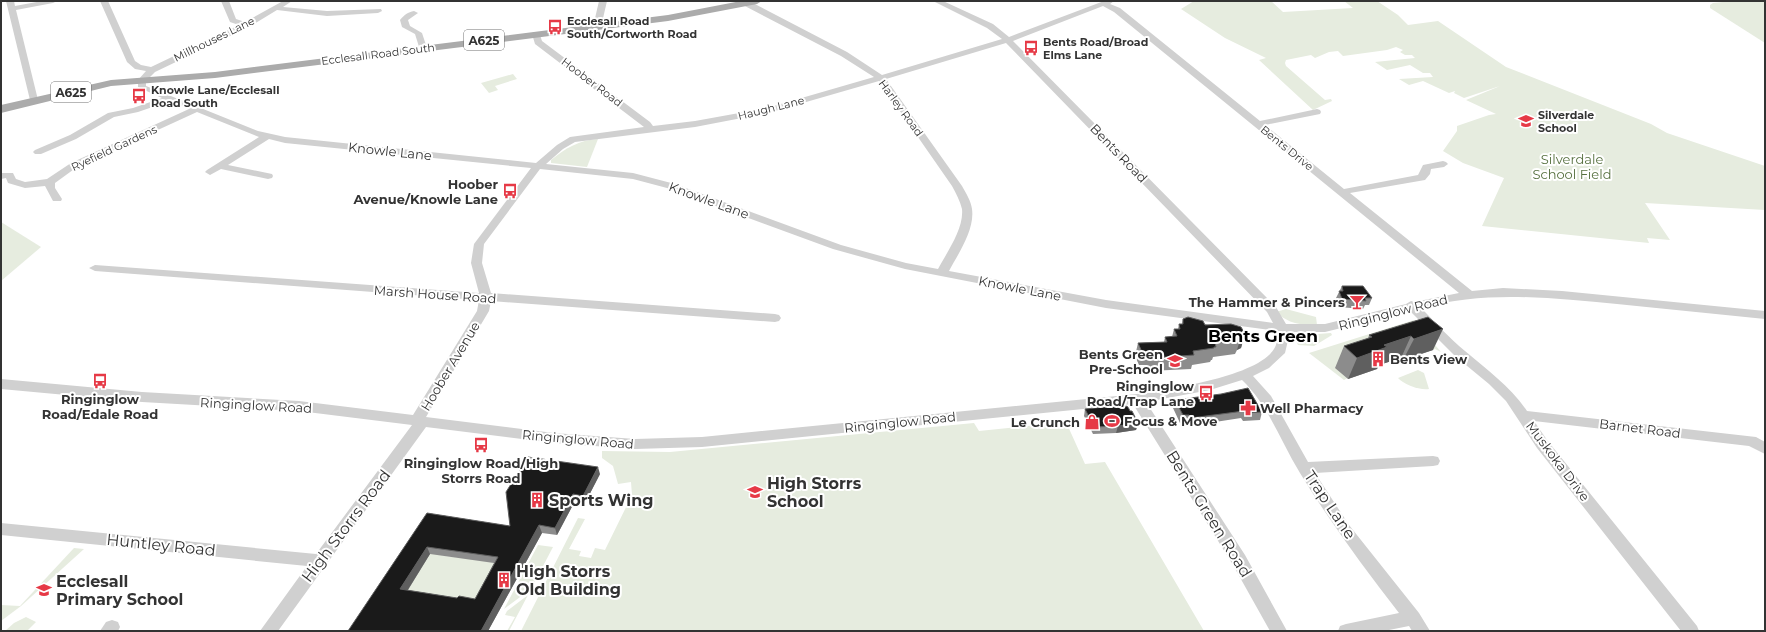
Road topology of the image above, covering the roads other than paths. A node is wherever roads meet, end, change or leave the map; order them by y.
1 (53, 1) edge
2 (104, 1) edge
3 (225, 1) edge
4 (288, 1) edge
5 (603, 1) edge
6 (757, 1) edge
7 (937, 1) edge
8 (1107, 2) edge
9 (744, 3) edge
10 (11, 5) edge
11 (277, 8) junction
12 (378, 11) dead end
13 (414, 13) dead end
14 (246, 25) junction
15 (597, 27) junction
16 (536, 34) junction
17 (1007, 40) junction
18 (422, 48) junction
19 (152, 70) junction
20 (881, 78) junction
21 (142, 80) junction
22 (171, 98) junction
23 (34, 100) junction
24 (1, 109) edge
25 (197, 109) junction
26 (1317, 112) dead end
27 (1258, 124) junction
28 (650, 130) junction
29 (267, 136) junction
30 (38, 152) dead end
31 (1443, 164) dead end
32 (219, 166) junction
33 (537, 167) junction
34 (210, 172) dead end
35 (1, 176) edge
36 (268, 176) dead end
37 (50, 182) junction
38 (1342, 192) junction
39 (57, 199) dead end
40 (95, 268) dead end
41 (942, 273) junction
42 (1469, 295) junction
43 (486, 298) junction
44 (1411, 305) junction
45 (1765, 316) edge
46 (776, 318) dead end
47 (1283, 328) junction
48 (1244, 376) junction
49 (1, 384) edge
50 (1137, 399) junction
51 (1523, 415) junction
52 (420, 421) junction
53 (1760, 446) edge
54 (1433, 461) dead end
55 (1304, 468) junction
56 (1, 529) edge
57 (320, 561) junction
58 (1418, 624) edge
59 (268, 631) edge
60 (1279, 631) edge
61 (1346, 631) edge
62 (1691, 631) edge

1 - 10 street
2 - 19 street
3 - 14 street
4 - 11 street, Millhouses Lane
5 - 15 street
6 - 9 main road, Ecclesall Road South / A625
7 - 17 street, Bents Road
8 - 17 street, Haugh Lane
8 - 27 street, Bents Drive
9 - 15 main road, Ecclesall Road South / A625
9 - 20 street, Harley Road
10 - 23 street
11 - 12 street
11 - 14 street, Millhouses Lane
13 - 18 street
14 - 19 street, Millhouses Lane
15 - 16 main road, Ecclesall Road South / A625
16 - 18 main road, Ecclesall Road South / A625
16 - 28 street, Hoober Road
17 - 20 street, Haugh Lane
17 - 47 street, Bents Road
18 - 21 main road, Ecclesall Road South / A625
19 - 21 street, Millhouses Lane
20 - 28 street, Haugh Lane
20 - 41 street, Harley Road
21 - 22 street, Knowle Lane
21 - 23 main road, Ecclesall Road South / A625
22 - 25 street, Knowle Lane
22 - 30 street
23 - 24 main road, Ecclesall Road South / A625
25 - 29 street, Knowle Lane
25 - 37 street, Ryefield Gardens
26 - 27 street
27 - 38 street, Bents Drive
28 - 33 street, Haugh Lane
29 - 32 street
29 - 33 street, Knowle Lane
31 - 38 street
32 - 34 street
32 - 36 street
33 - 41 street, Knowle Lane
33 - 43 street
35 - 37 street
37 - 39 street
38 - 42 street, Bents Drive
40 - 43 street, Marsh House Road
41 - 47 street, Knowle Lane
42 - 44 street, Ringinglow Road
42 - 45 street, Ringinglow Road
43 - 46 street, Marsh House Road
43 - 52 street, Hoober Avenue
44 - 47 street, Ringinglow Road
44 - 51 street, Muskoka Drive
47 - 48 street, Ringinglow Road
48 - 50 street, Ringinglow Road
48 - 55 street, Trap Lane
49 - 52 street, Ringinglow Road
50 - 52 street, Ringinglow Road
50 - 60 street, Bents Green Road
51 - 53 street, Barnet Road
51 - 62 street, Muskoka Drive
52 - 57 street, High Storrs Road
54 - 55 street
55 - 58 street, Trap Lane
56 - 57 street, Huntley Road
57 - 59 street, High Storrs Road
58 - 61 street

